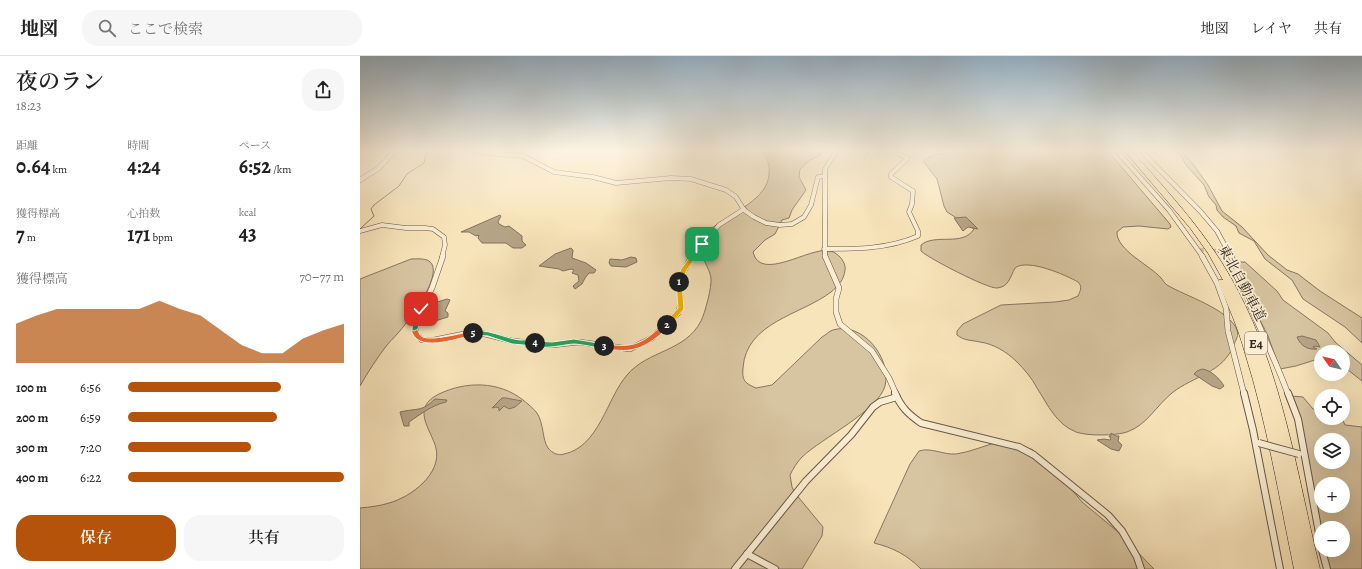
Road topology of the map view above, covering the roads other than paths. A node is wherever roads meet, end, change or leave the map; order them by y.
1 (370, 174) edge
2 (569, 174) edge
3 (891, 174) edge
4 (1137, 174) edge
5 (1143, 174) edge
6 (1148, 174) edge
7 (1164, 174) edge
8 (825, 176) joint
9 (360, 180) edge
10 (744, 209) junction
11 (360, 230) edge
12 (824, 248) junction
13 (1220, 251) tunnel mouth
14 (1228, 253) junction
15 (897, 396) junction
16 (1257, 443) junction
17 (1302, 455) junction
18 (1316, 521) edge
19 (747, 554) junction
20 (1324, 557) edge
21 (735, 569) edge
22 (775, 569) edge
23 (1141, 569) edge
24 (1280, 569) edge
25 (1301, 569) edge
26 (1313, 569) edge
27 (1327, 569) edge

1 - 9 street
2 - 10 street
3 - 12 street
4 - 16 street
5 - 25 highway, 東北自動車道 / E4
6 - 26 highway, 東北自動車道 / E4
7 - 14 street
8 - 10 street
8 - 12 street
10 - 11 street
12 - 15 street
13 - 14 street
14 - 17 street
15 - 19 street
15 - 23 street
16 - 17 street, bridge
16 - 24 street
17 - 18 street
19 - 21 street
19 - 22 street
20 - 27 street

